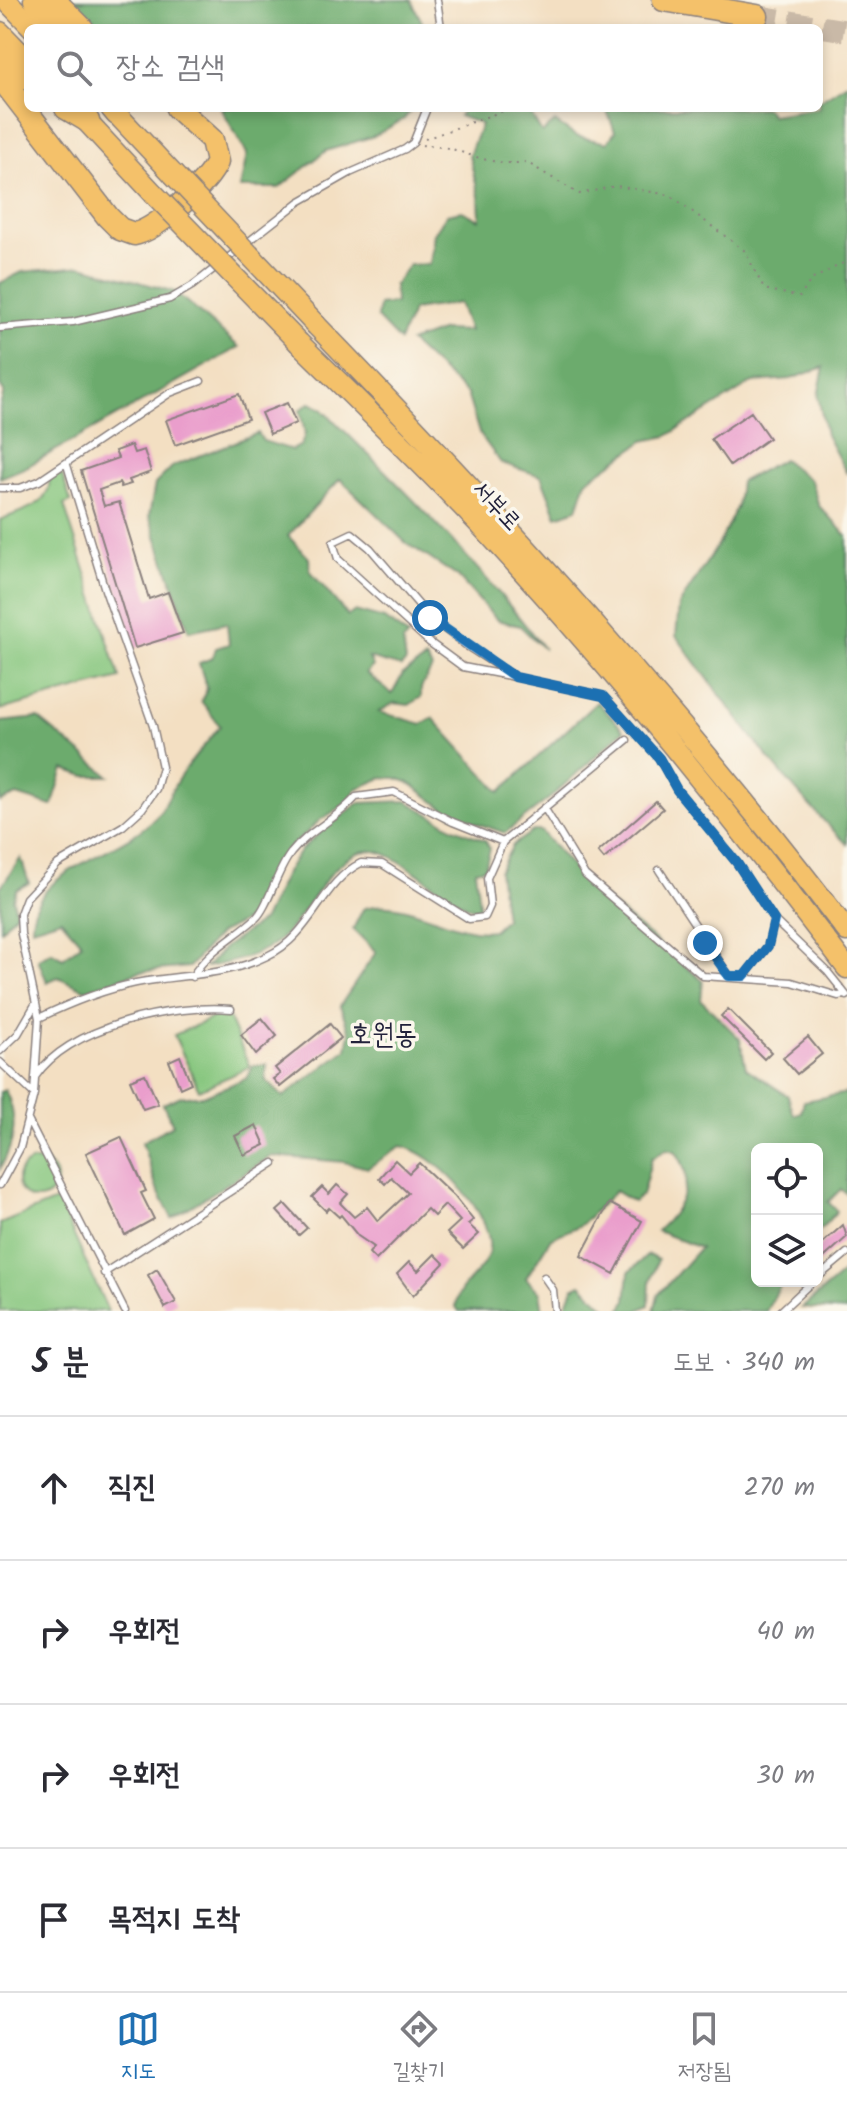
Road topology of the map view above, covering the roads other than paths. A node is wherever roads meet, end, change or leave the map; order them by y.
1 (6, 0) edge
2 (35, 0) edge
3 (54, 0) edge
4 (437, 0) edge
5 (664, 0) edge
6 (757, 16) tunnel mouth
7 (29, 24) edge
8 (52, 24) edge
9 (78, 24) edge
10 (440, 24) edge
11 (0, 32) edge
12 (0, 54) edge
13 (24, 57) edge
14 (24, 75) edge
15 (0, 77) edge
16 (24, 108) edge
17 (27, 112) edge
18 (115, 112) edge
19 (181, 112) edge
20 (425, 112) edge
21 (81, 115) edge
22 (0, 328) edge
23 (201, 381) dead end
24 (67, 465) junction
25 (0, 488) edge
26 (515, 677) junction
27 (627, 740) dead end
28 (545, 809) junction
29 (503, 842) junction
30 (659, 870) dead end
31 (774, 920) junction
32 (847, 931) edge
33 (847, 968) edge
34 (729, 976) junction
35 (744, 976) junction
36 (192, 977) junction
37 (847, 995) edge
38 (37, 1002) junction
39 (231, 1009) dead end
40 (39, 1018) junction
41 (0, 1051) edge
42 (0, 1062) edge
43 (7, 1071) junction
44 (35, 1077) junction
45 (0, 1078) edge
46 (34, 1094) junction
47 (28, 1120) junction
48 (274, 1163) dead end
49 (0, 1185) edge
50 (847, 1253) edge
51 (823, 1272) edge
52 (104, 1273) junction
53 (544, 1277) dead end
54 (806, 1287) edge
55 (125, 1311) edge
56 (555, 1311) edge
57 (781, 1311) edge

1 - 7 highway
2 - 8 highway
3 - 9 highway
4 - 10 lane
5 - 6 highway
11 - 13 highway
12 - 14 highway
15 - 16 highway
17 - 19 highway
18 - 32 highway, 서부로, bridge
20 - 22 lane
21 - 33 highway, 서부로, bridge
23 - 24 lane
24 - 25 lane
24 - 38 lane
26 - 26 lane
26 - 31 lane
27 - 28 lane
28 - 29 lane
28 - 34 lane
29 - 36 lane
29 - 36 lane
30 - 34 lane
31 - 35 lane
31 - 37 lane
34 - 35 lane
35 - 37 lane
36 - 40 lane
38 - 40 lane
38 - 41 lane
39 - 44 lane
40 - 44 lane
42 - 43 lane
43 - 45 lane
43 - 46 lane
44 - 46 lane
46 - 47 lane
47 - 49 lane
47 - 52 lane
48 - 52 lane
50 - 51 lane
52 - 55 lane
53 - 56 lane
54 - 57 lane

